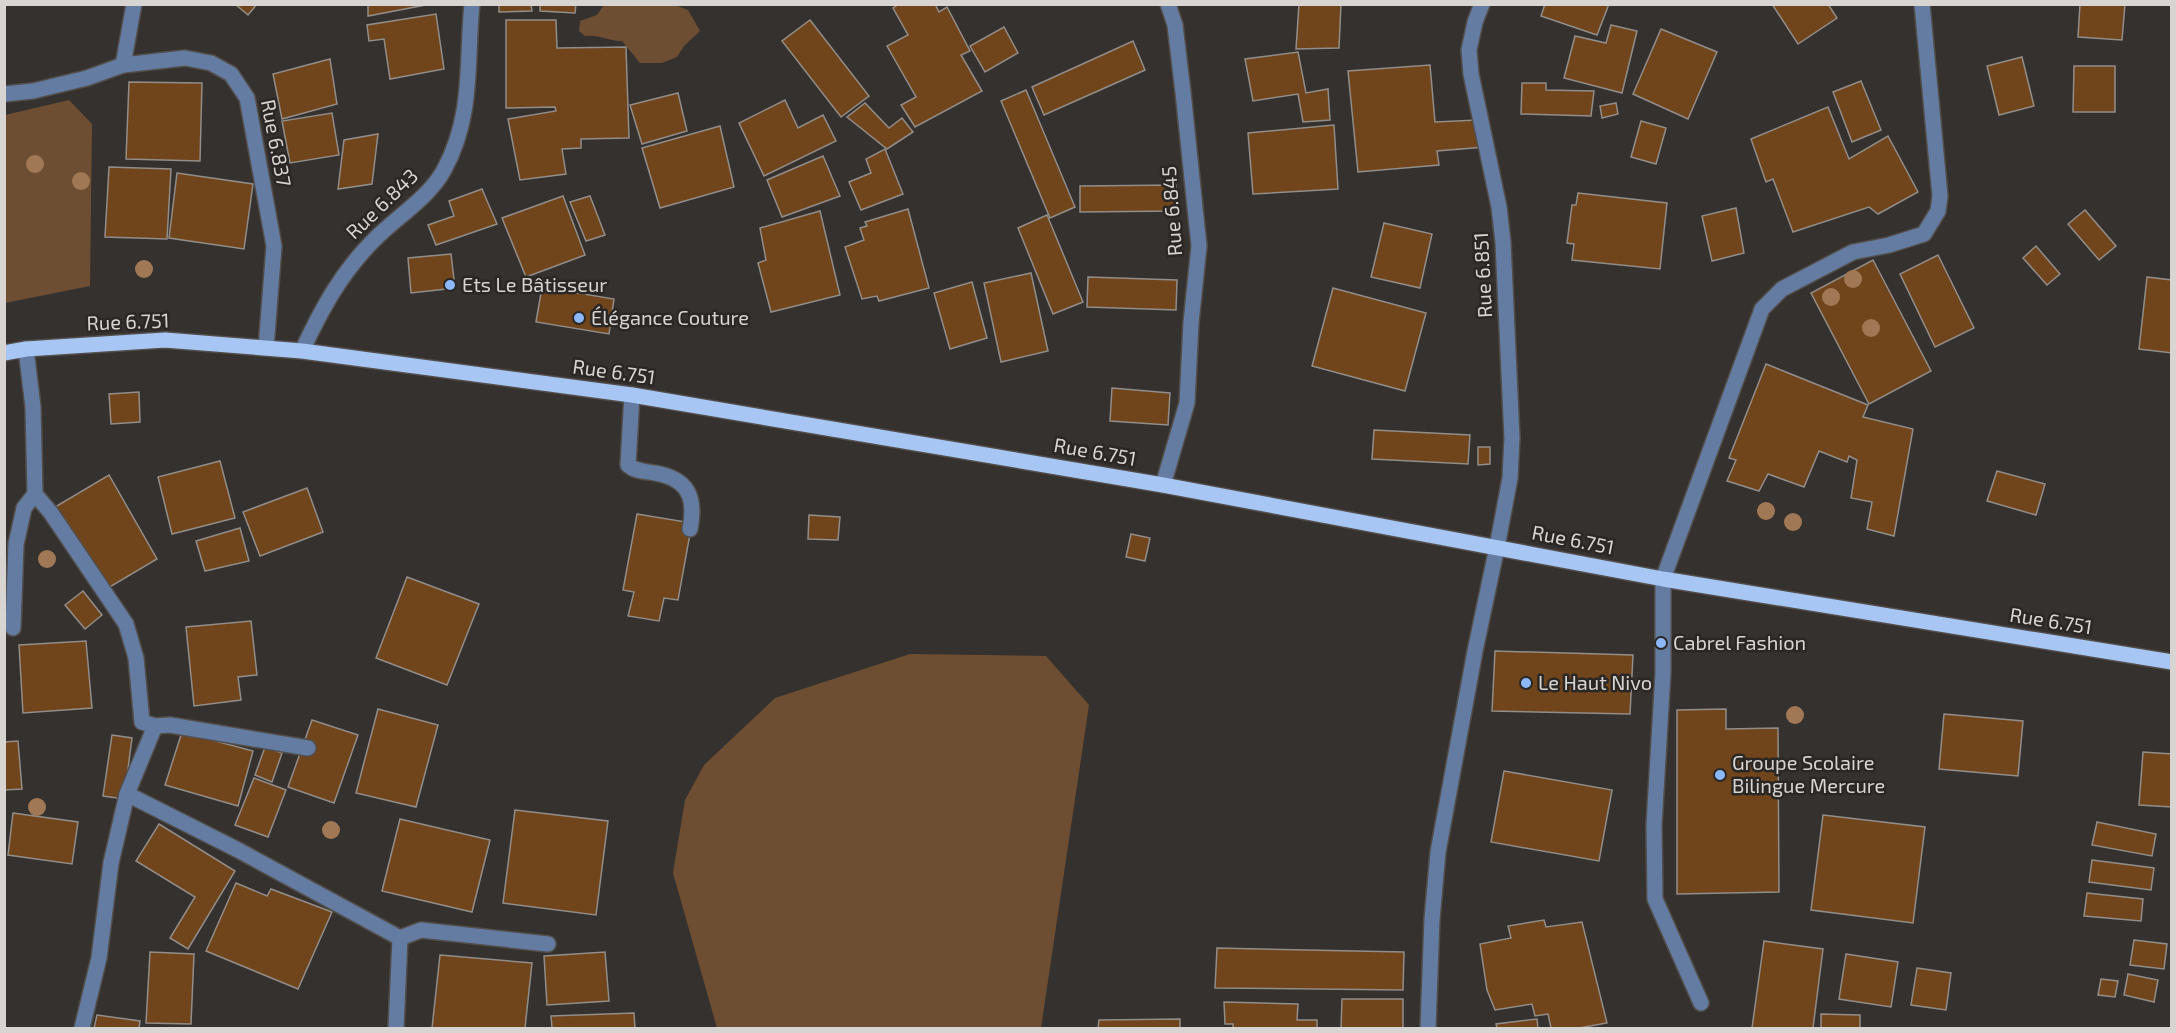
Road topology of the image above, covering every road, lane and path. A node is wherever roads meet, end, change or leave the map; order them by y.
1 (134, 4) edge
2 (472, 4) edge
3 (1168, 4) edge
4 (1482, 4) edge
5 (1922, 4) edge
6 (123, 65) junction
7 (4, 94) edge
8 (266, 348) junction
9 (26, 349) junction
10 (302, 351) junction
11 (4, 353) edge
12 (632, 395) junction
13 (1163, 485) junction
14 (35, 494) junction
15 (690, 529) dead end
16 (1497, 547) junction
17 (1663, 579) junction
18 (13, 628) dead end
19 (2172, 662) edge
20 (155, 726) junction
21 (308, 748) dead end
22 (127, 794) junction
23 (400, 938) junction
24 (549, 945) dead end
25 (1701, 1003) dead end
26 (82, 1029) edge
27 (396, 1029) edge
28 (1428, 1029) edge

1 - 6 street
2 - 10 street, Rue 6.843
3 - 13 street, Rue 6.845
4 - 16 street, Rue 6.851
5 - 17 street
6 - 7 street, Rue 6.837
6 - 8 street, Rue 6.837
8 - 9 main road, Rue 6.751
8 - 10 main road, Rue 6.751
9 - 11 main road, Rue 6.751
9 - 14 street
10 - 12 main road, Rue 6.751
12 - 13 main road, Rue 6.751
12 - 15 street
13 - 16 main road, Rue 6.751
14 - 18 street
14 - 20 street
16 - 17 main road, Rue 6.751
16 - 28 street, Rue 6.851
17 - 19 main road, Rue 6.751
17 - 25 street
20 - 21 street
20 - 22 street
22 - 23 street
22 - 26 street
23 - 24 street
23 - 27 street

